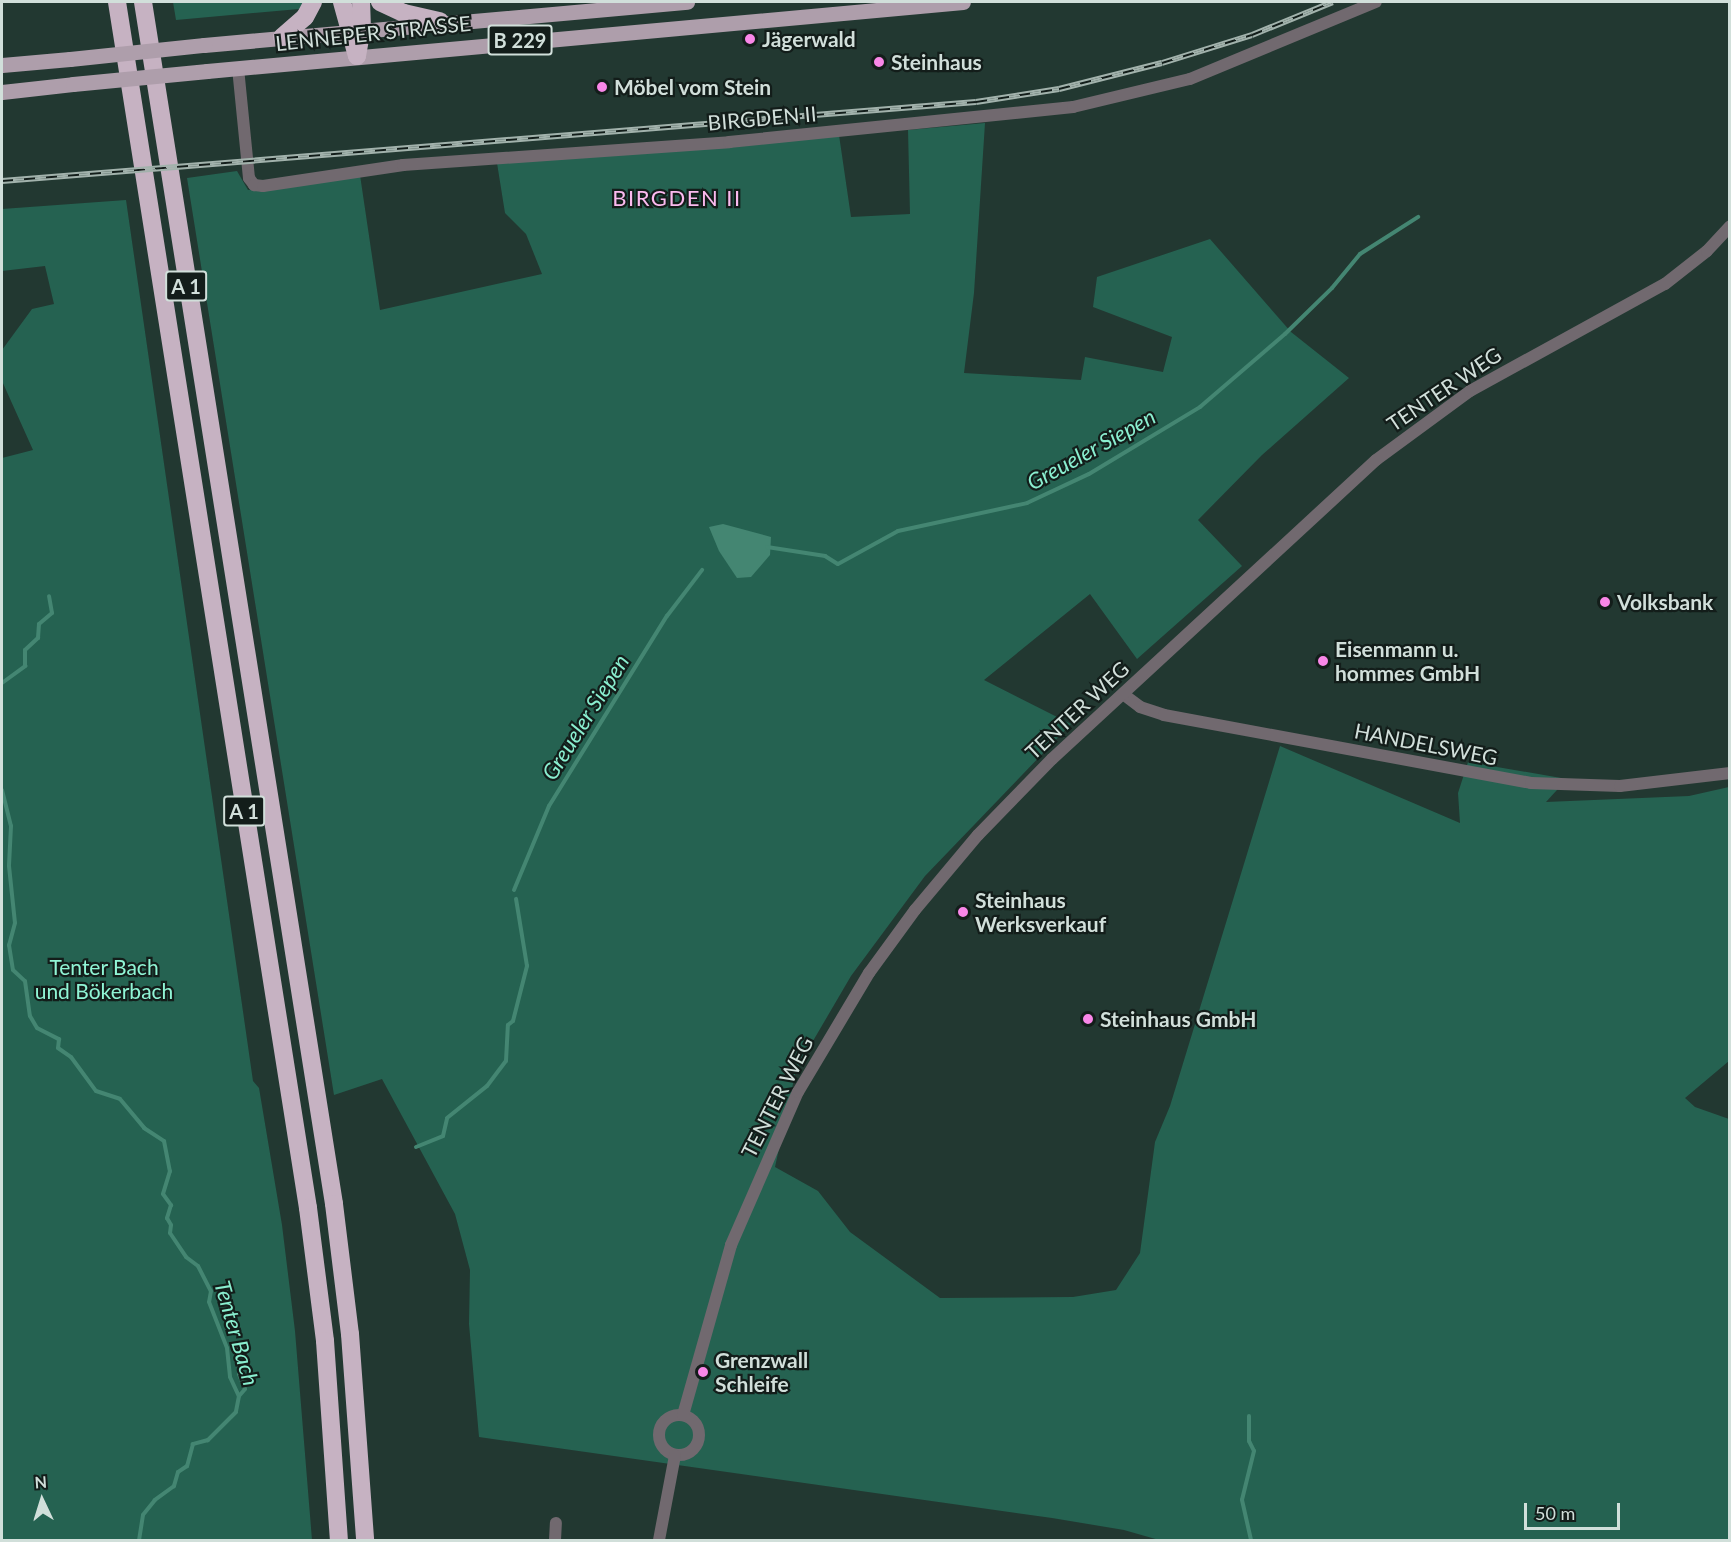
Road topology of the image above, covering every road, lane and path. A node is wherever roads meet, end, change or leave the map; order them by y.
1 (117, 2) edge
2 (143, 2) edge
3 (313, 2) edge
4 (342, 2) edge
5 (361, 2) edge
6 (380, 2) edge
7 (687, 2) edge
8 (963, 2) edge
9 (1376, 2) edge
10 (440, 21) junction
11 (355, 30) junction
12 (282, 37) junction
13 (357, 56) junction
14 (2, 65) edge
15 (238, 68) junction
16 (2, 92) edge
17 (1730, 226) edge
18 (1123, 694) junction
19 (1730, 773) edge
20 (683, 1415) junction
21 (675, 1455) junction
22 (556, 1523) dead end
23 (339, 1540) edge
24 (365, 1540) edge
25 (555, 1540) edge
26 (660, 1540) edge

1 - 23 highway, A 1
2 - 24 highway, A 1
3 - 12 highway
4 - 11 highway
5 - 11 highway
6 - 10 highway
7 - 10 main road, LENNEPER STRASSE / B 229
8 - 13 main road, LENNEPER STRASSE / B 229
9 - 15 street, BIRGDEN II
10 - 11 main road, LENNEPER STRASSE / B 229
11 - 12 main road, LENNEPER STRASSE / B 229
11 - 13 highway
12 - 14 main road, LENNEPER STRASSE / B 229, bridge
13 - 15 main road, LENNEPER STRASSE / B 229
15 - 16 main road, LENNEPER STRASSE / B 229, bridge
17 - 18 street, TENTER WEG
18 - 19 street, HANDELSWEG
18 - 20 street, TENTER WEG
20 - 21 street
20 - 21 street
21 - 26 street
22 - 25 street

